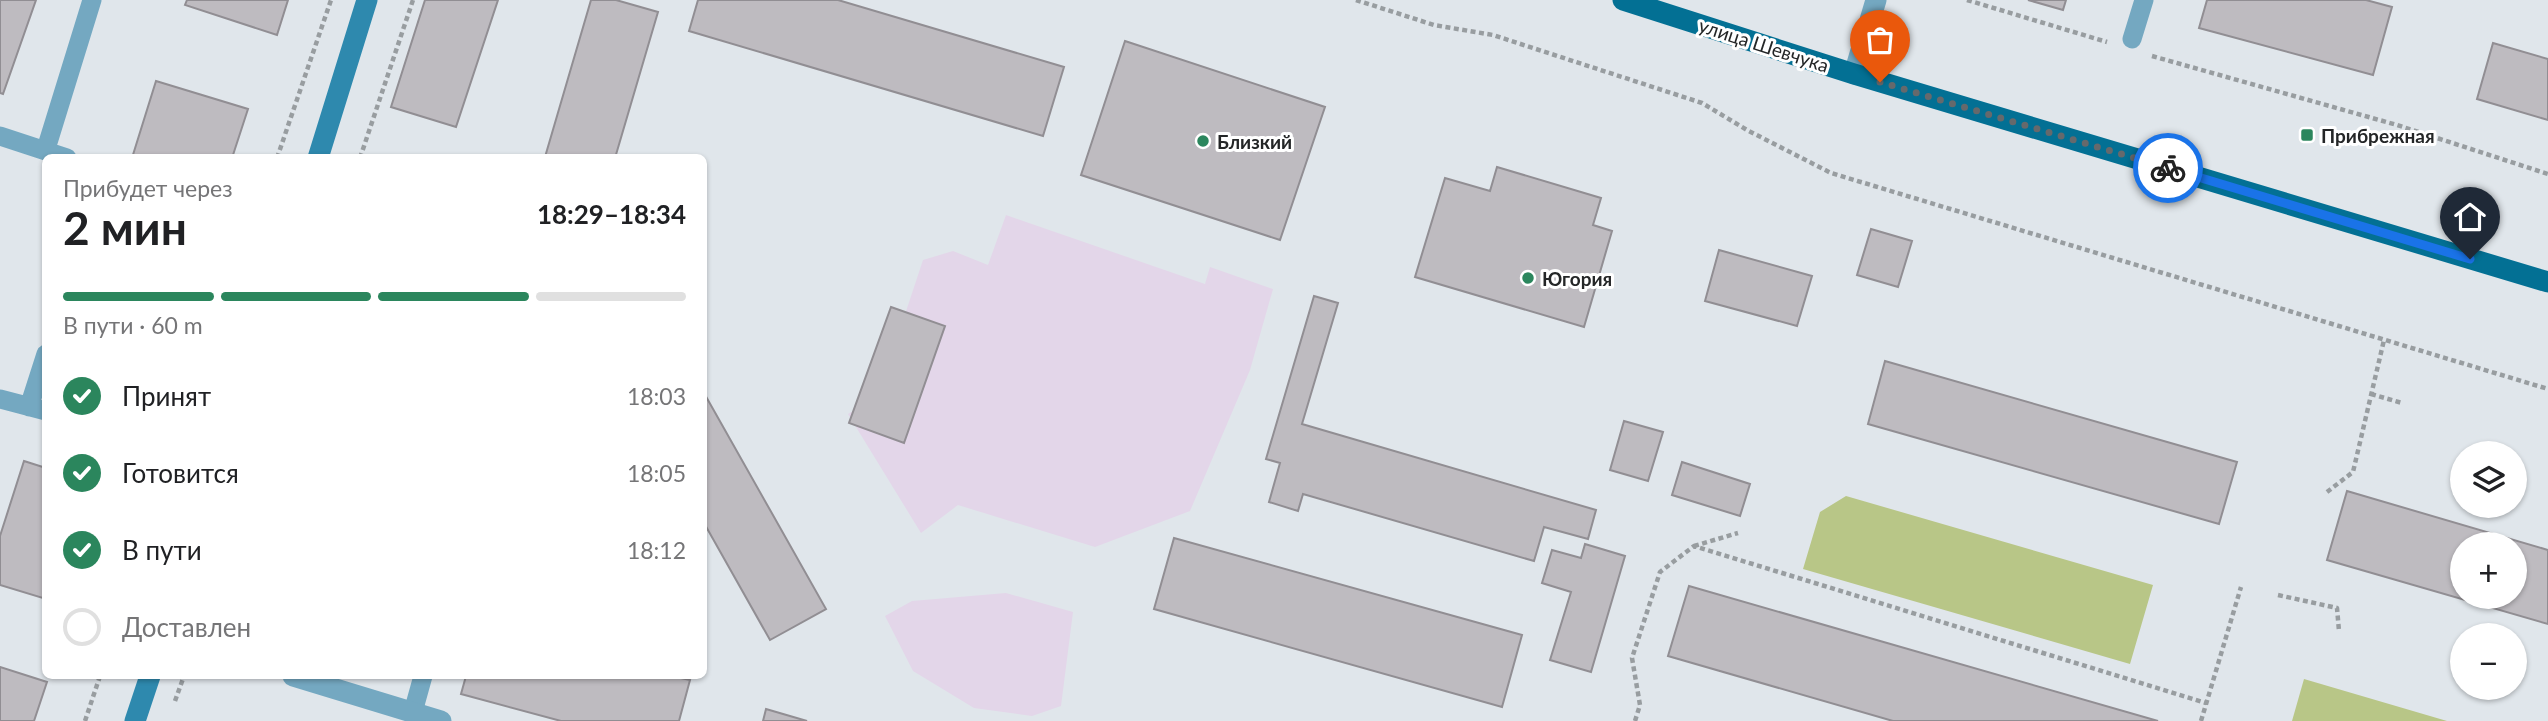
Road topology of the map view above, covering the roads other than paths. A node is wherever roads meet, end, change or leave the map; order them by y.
1 (92, 0) edge
2 (367, 0) edge
3 (1623, 0) edge
4 (1876, 0) edge
5 (2144, 0) edge
6 (2132, 39) dead end
7 (1854, 74) junction
8 (0, 135) edge
9 (46, 149) junction
10 (58, 154) edge
11 (319, 154) edge
12 (2548, 282) edge
13 (42, 378) edge
14 (0, 399) edge
15 (37, 409) edge
16 (149, 679) edge
17 (303, 679) edge
18 (422, 679) edge
19 (413, 712) junction
20 (135, 721) edge
21 (441, 721) edge

1 - 9 lane
2 - 11 street
3 - 7 main road, улица Шевчука
4 - 7 street
5 - 6 lane
7 - 12 main road, улица Шевчука
8 - 9 lane
9 - 10 lane
13 - 15 lane
14 - 15 lane
16 - 20 street
17 - 19 street
18 - 19 lane
19 - 21 street

